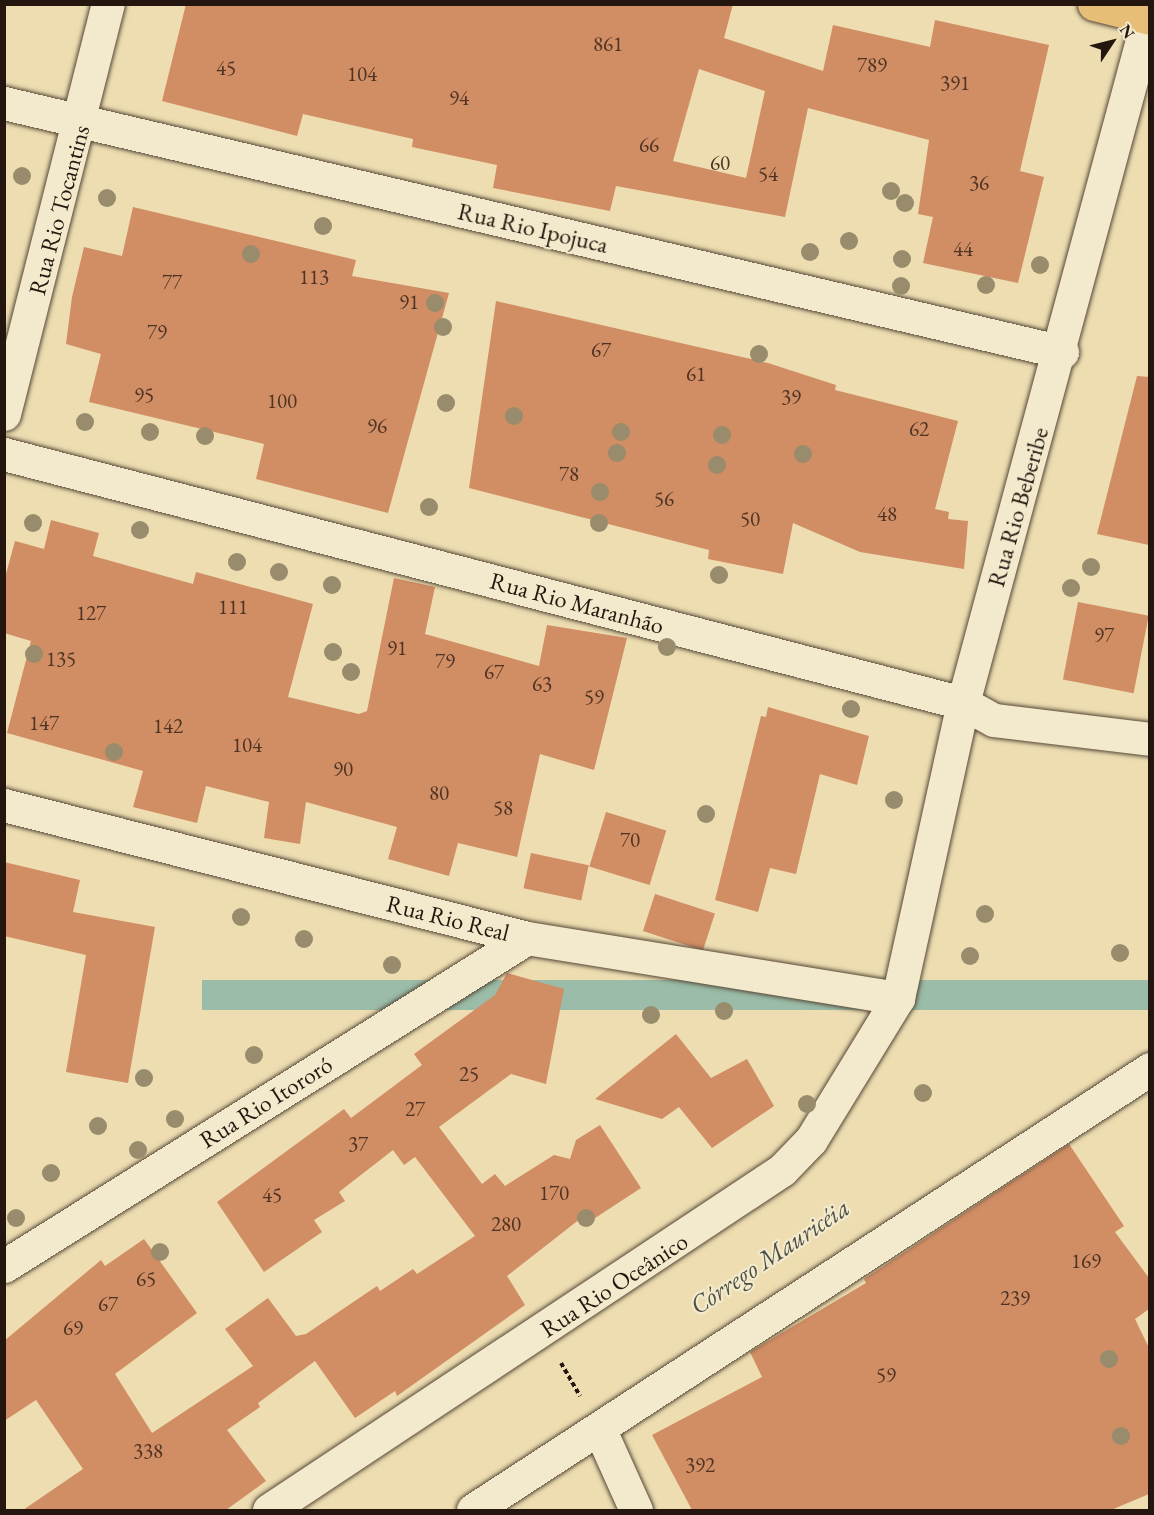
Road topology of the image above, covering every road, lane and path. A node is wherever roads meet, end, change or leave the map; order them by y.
1 (108, 4) edge
2 (1094, 4) edge
3 (1149, 18) edge
4 (4, 103) edge
5 (82, 122) junction
6 (1062, 352) junction
7 (4, 414) edge
8 (4, 454) edge
9 (963, 703) junction
10 (1149, 739) edge
11 (4, 805) edge
12 (527, 938) junction
13 (898, 998) junction
14 (1149, 1069) edge
15 (4, 1266) edge
16 (564, 1369) dead end
17 (593, 1419) junction
18 (270, 1510) edge
19 (473, 1510) edge
20 (636, 1510) edge

1 - 5 street, Rua Rio Tocantins
2 - 3 main road
3 - 6 street, Rua Rio Beberibe
4 - 5 street, Rua Rio Ipojuca
5 - 6 street, Rua Rio Ipojuca
5 - 7 street, Rua Rio Tocantins
6 - 9 street, Rua Rio Beberibe
8 - 9 street, Rua Rio Maranhão
9 - 10 street, Rua Rio Maranhão
9 - 13 street, Rua Rio Beberibe
11 - 12 street, Rua Rio Real
12 - 13 street, Rua Rio Real
12 - 15 street, Rua Rio Itororó
13 - 18 street, Rua Rio Oceânico
14 - 17 street
16 - 17 path
17 - 19 street
17 - 20 street

